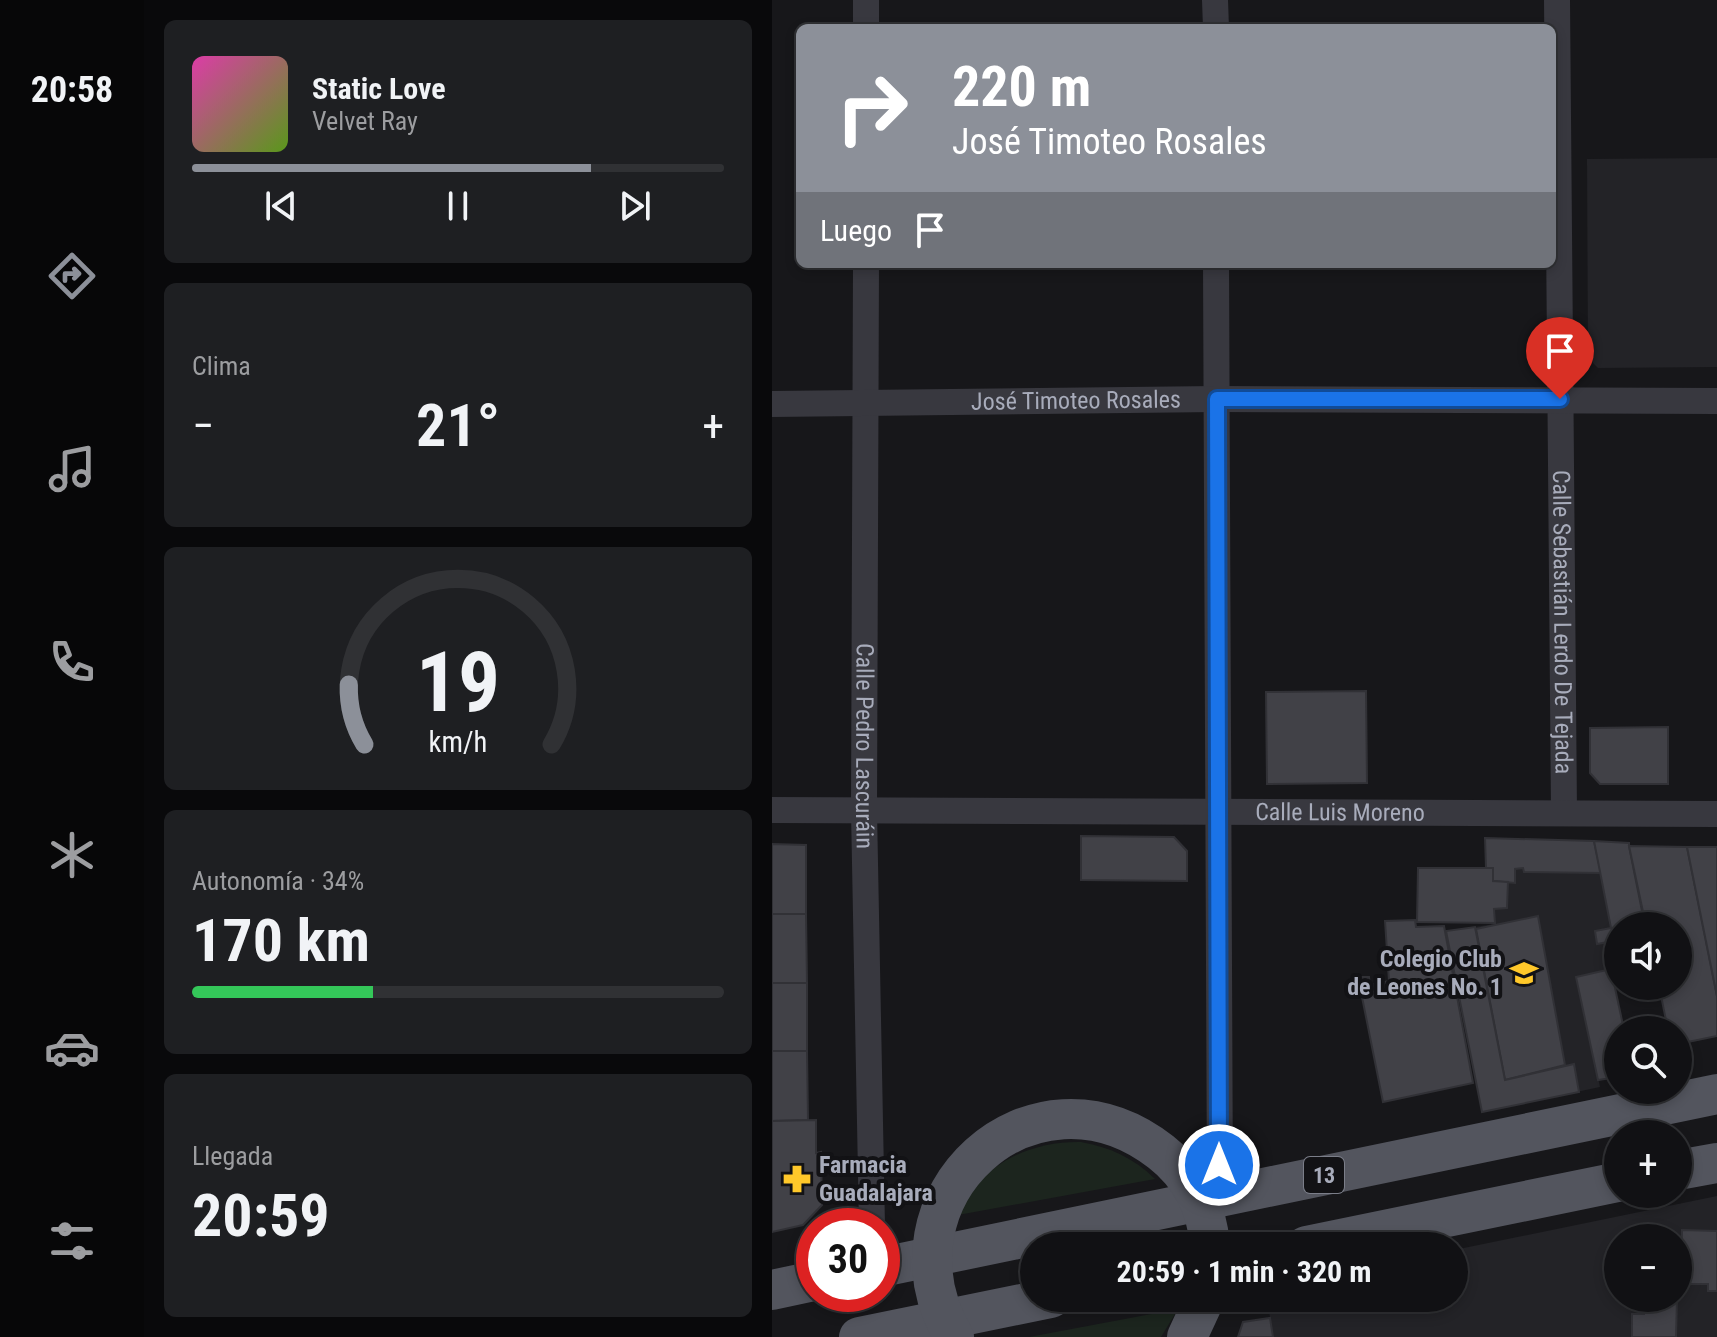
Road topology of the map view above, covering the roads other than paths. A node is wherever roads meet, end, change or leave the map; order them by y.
1 (866, 0) edge
2 (1215, 0) edge
3 (1557, 0) edge
4 (866, 24) edge
5 (1216, 24) edge
6 (866, 268) edge
7 (1216, 268) edge
8 (1217, 399) junction
9 (1560, 399) junction
10 (1717, 401) edge
11 (865, 403) junction
12 (772, 404) edge
13 (772, 810) edge
14 (864, 811) junction
15 (1218, 813) junction
16 (1564, 813) junction
17 (1717, 814) edge
18 (1717, 1094) edge
19 (1717, 1163) edge
20 (1692, 1167) edge
21 (1604, 1185) edge
22 (1211, 1199) junction
23 (872, 1208) edge
24 (1210, 1232) edge
25 (1374, 1232) edge
26 (930, 1257) junction
27 (900, 1263) edge
28 (796, 1285) edge
29 (772, 1290) edge
30 (1020, 1307) edge
31 (1199, 1312) edge
32 (948, 1328) edge
33 (859, 1337) edge
34 (1187, 1337) edge

1 - 4 street
2 - 5 street
3 - 9 street, Calle Sebastián Lerdo De Tejada
6 - 11 street, Calle Pedro Lascuráin
7 - 8 street
8 - 9 street, José Timoteo Rosales
8 - 11 street, José Timoteo Rosales
8 - 15 street
9 - 10 street, José Timoteo Rosales
9 - 16 street, Calle Sebastián Lerdo De Tejada
11 - 12 street, José Timoteo Rosales
11 - 14 street, Calle Pedro Lascuráin
13 - 14 street, Calle Luis Moreno
14 - 15 street, Calle Luis Moreno
14 - 23 street, Calle Pedro Lascuráin
15 - 16 street, Calle Luis Moreno
15 - 22 street
16 - 17 street, Calle Luis Moreno
18 - 22 main road, 13
19 - 20 main road
21 - 25 main road
22 - 24 main road
22 - 26 main road, 13
22 - 26 main road
26 - 27 main road, 13
26 - 32 main road
28 - 29 main road
30 - 32 main road
31 - 34 main road
32 - 33 main road

